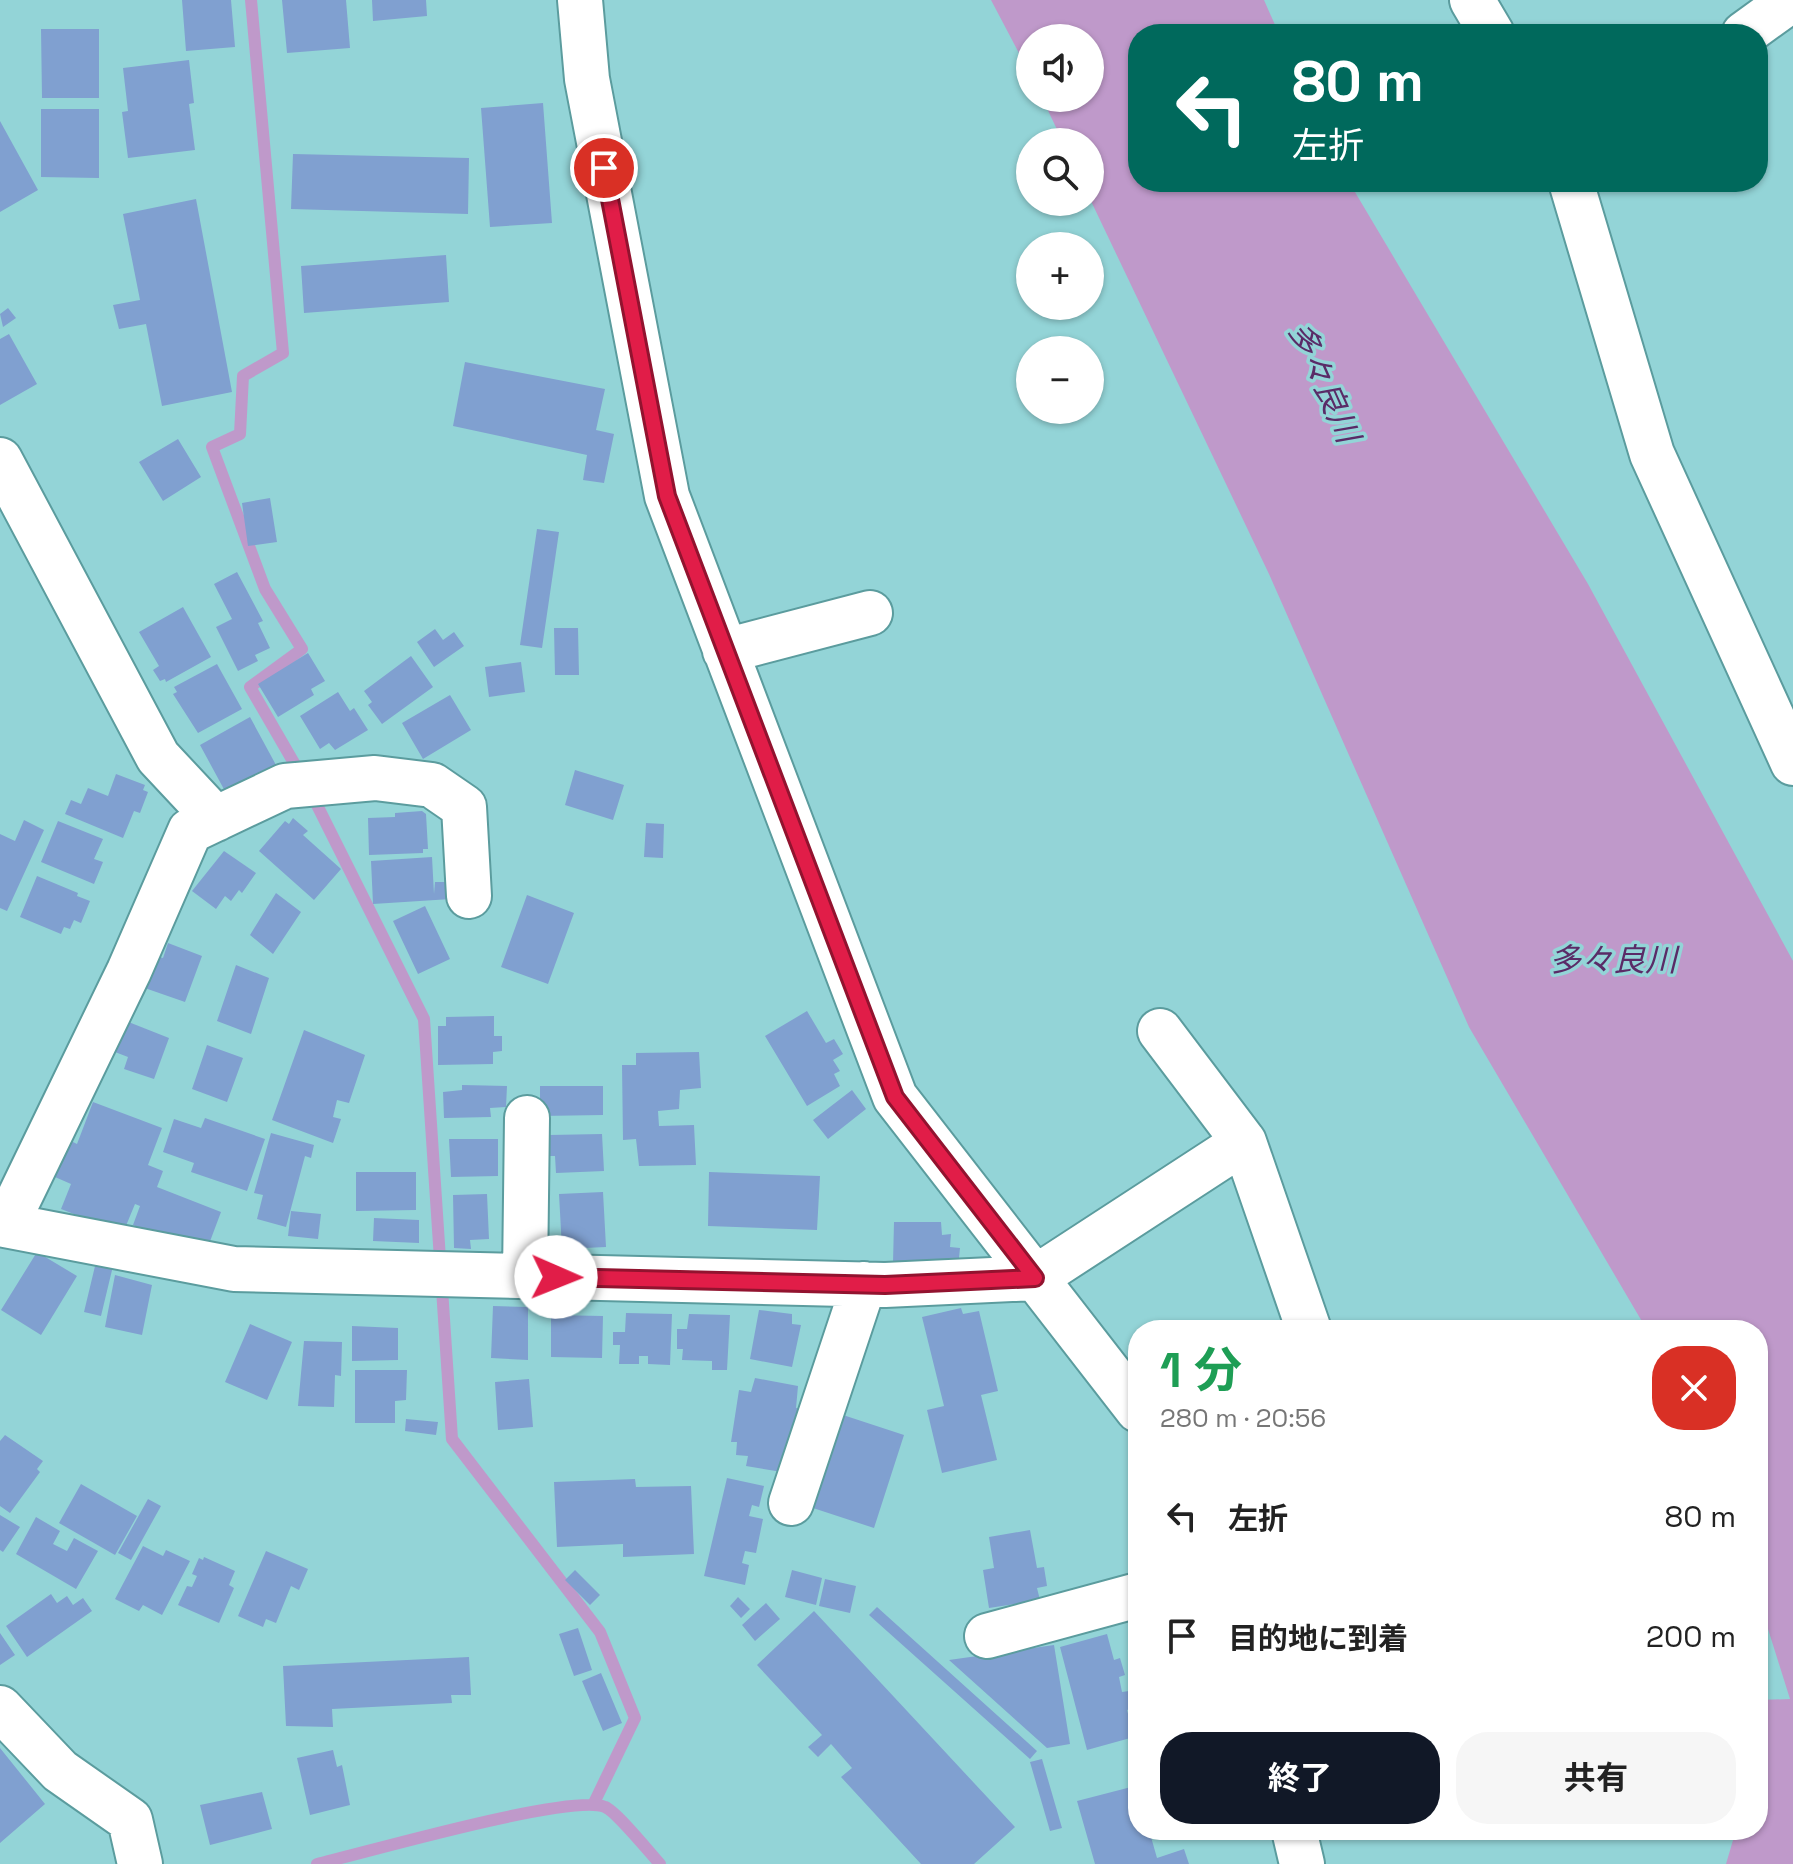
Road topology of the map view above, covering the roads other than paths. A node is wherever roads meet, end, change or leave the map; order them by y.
1 (580, 0) edge
2 (1472, 0) edge
3 (1791, 0) edge
4 (1486, 24) edge
5 (1758, 24) edge
6 (1574, 192) edge
7 (0, 460) edge
8 (870, 613) dead end
9 (725, 651) junction
10 (1793, 763) edge
11 (216, 819) junction
12 (469, 896) dead end
13 (1160, 1031) dead end
14 (527, 1118) dead end
15 (1244, 1142) junction
16 (3, 1224) edge
17 (525, 1276) junction
18 (1035, 1278) junction
19 (864, 1284) junction
20 (1306, 1320) edge
21 (1128, 1397) edge
22 (791, 1503) dead end
23 (1128, 1598) edge
24 (987, 1636) dead end
25 (0, 1708) edge
26 (1296, 1840) edge
27 (140, 1864) edge
28 (1302, 1864) edge

1 - 9 street
2 - 4 street
3 - 5 street
6 - 10 street
7 - 11 street
8 - 9 street
9 - 18 street
11 - 12 street
11 - 16 street
13 - 15 street
14 - 17 street
15 - 18 street
15 - 20 street
16 - 17 street
17 - 19 street
18 - 19 street
18 - 21 street
19 - 22 street
23 - 24 street
25 - 27 street
26 - 28 street

